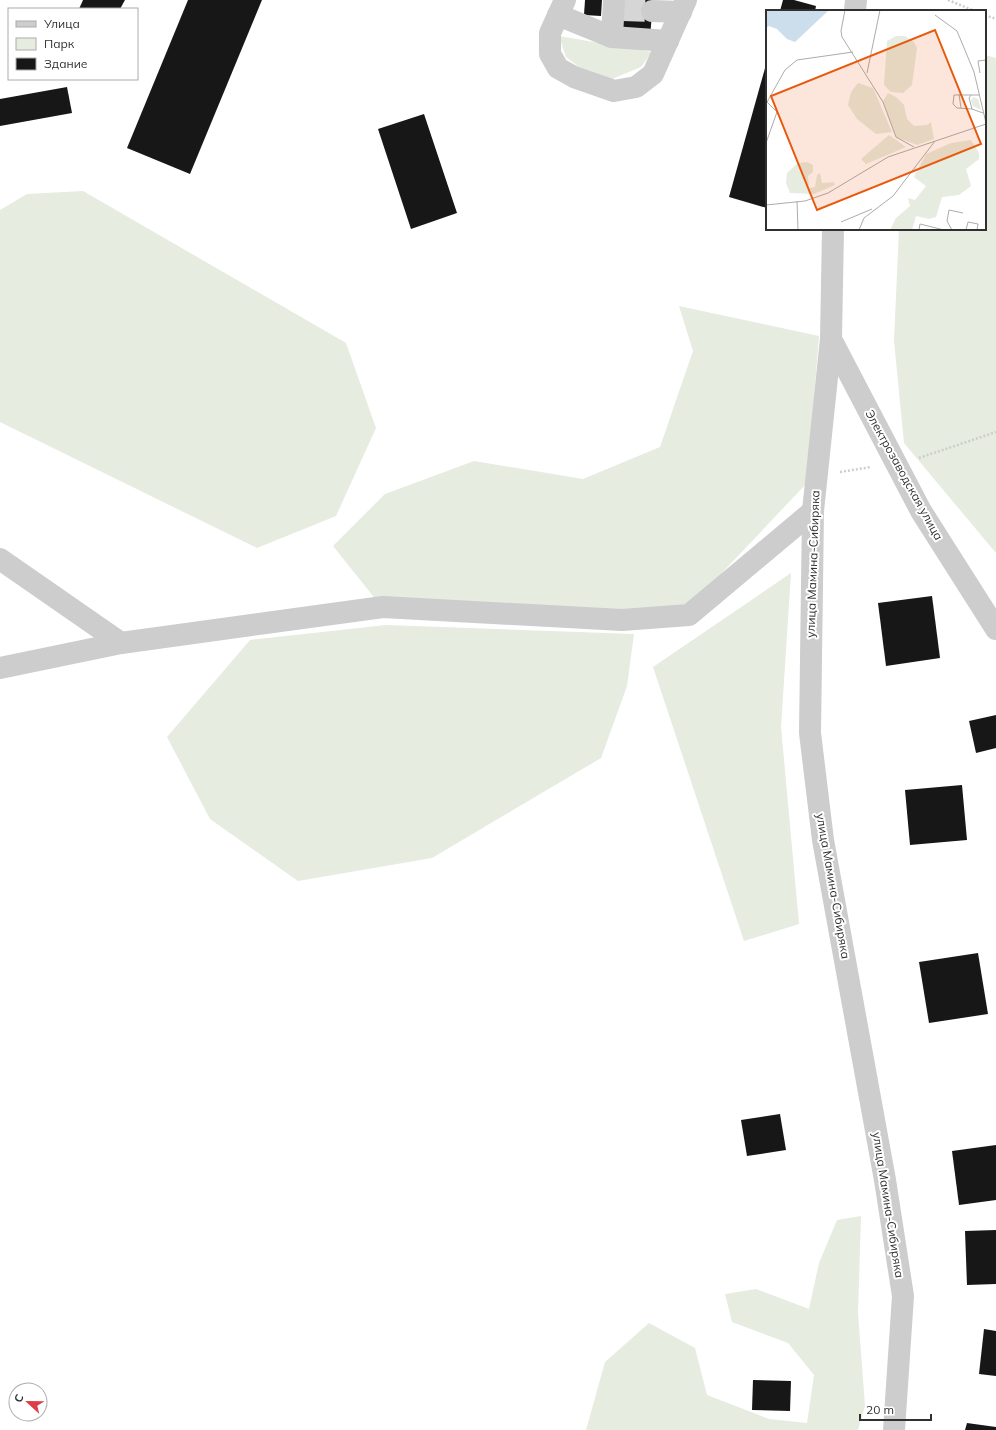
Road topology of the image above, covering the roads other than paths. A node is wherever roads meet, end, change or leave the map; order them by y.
1 (856, 0) edge
2 (683, 6) edge
3 (562, 7) edge
4 (617, 7) edge
5 (855, 10) edge
6 (652, 11) tunnel mouth
7 (612, 37) junction
8 (668, 41) junction
9 (833, 230) edge
10 (831, 338) junction
11 (813, 511) junction
12 (0, 559) edge
13 (996, 630) edge
14 (121, 643) junction
15 (0, 668) edge
16 (894, 1430) edge

1 - 5 street
2 - 6 street
2 - 8 street
3 - 7 street
3 - 8 street
4 - 7 street
7 - 8 street
9 - 10 street, улица Мамина-Сибиряка
10 - 11 street, улица Мамина-Сибиряка
10 - 13 street, Электрозаводская улица
11 - 14 street
11 - 16 street, улица Мамина-Сибиряка
12 - 14 street
14 - 15 street

